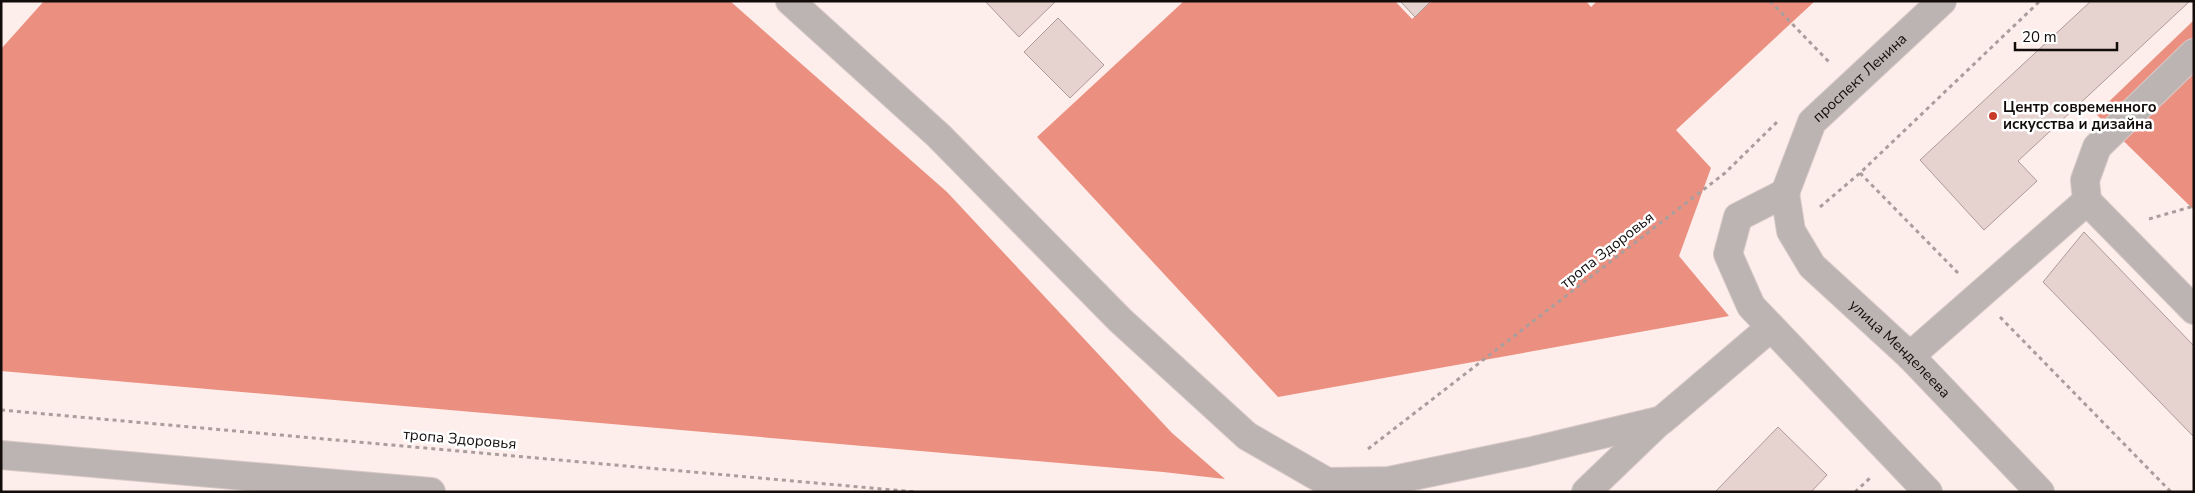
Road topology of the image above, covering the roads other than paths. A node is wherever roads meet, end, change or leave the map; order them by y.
1 (1942, 1) edge
2 (802, 5) edge
3 (2194, 53) edge
4 (1785, 193) junction
5 (2087, 201) junction
6 (2194, 310) edge
7 (1770, 328) junction
8 (1910, 356) junction
9 (1662, 420) junction
10 (1, 455) edge
11 (194, 482) edge
12 (1380, 486) edge
13 (419, 491) edge
14 (1586, 492) edge
15 (1928, 492) edge
16 (2040, 492) edge

1 - 4 street, проспект Ленина
2 - 12 street
3 - 5 street
4 - 7 street
4 - 8 street, улица Менделеева
5 - 6 street
5 - 8 street
7 - 9 street
7 - 15 street
8 - 16 street, улица Менделеева
9 - 12 street
9 - 14 street
10 - 11 street
11 - 13 street

